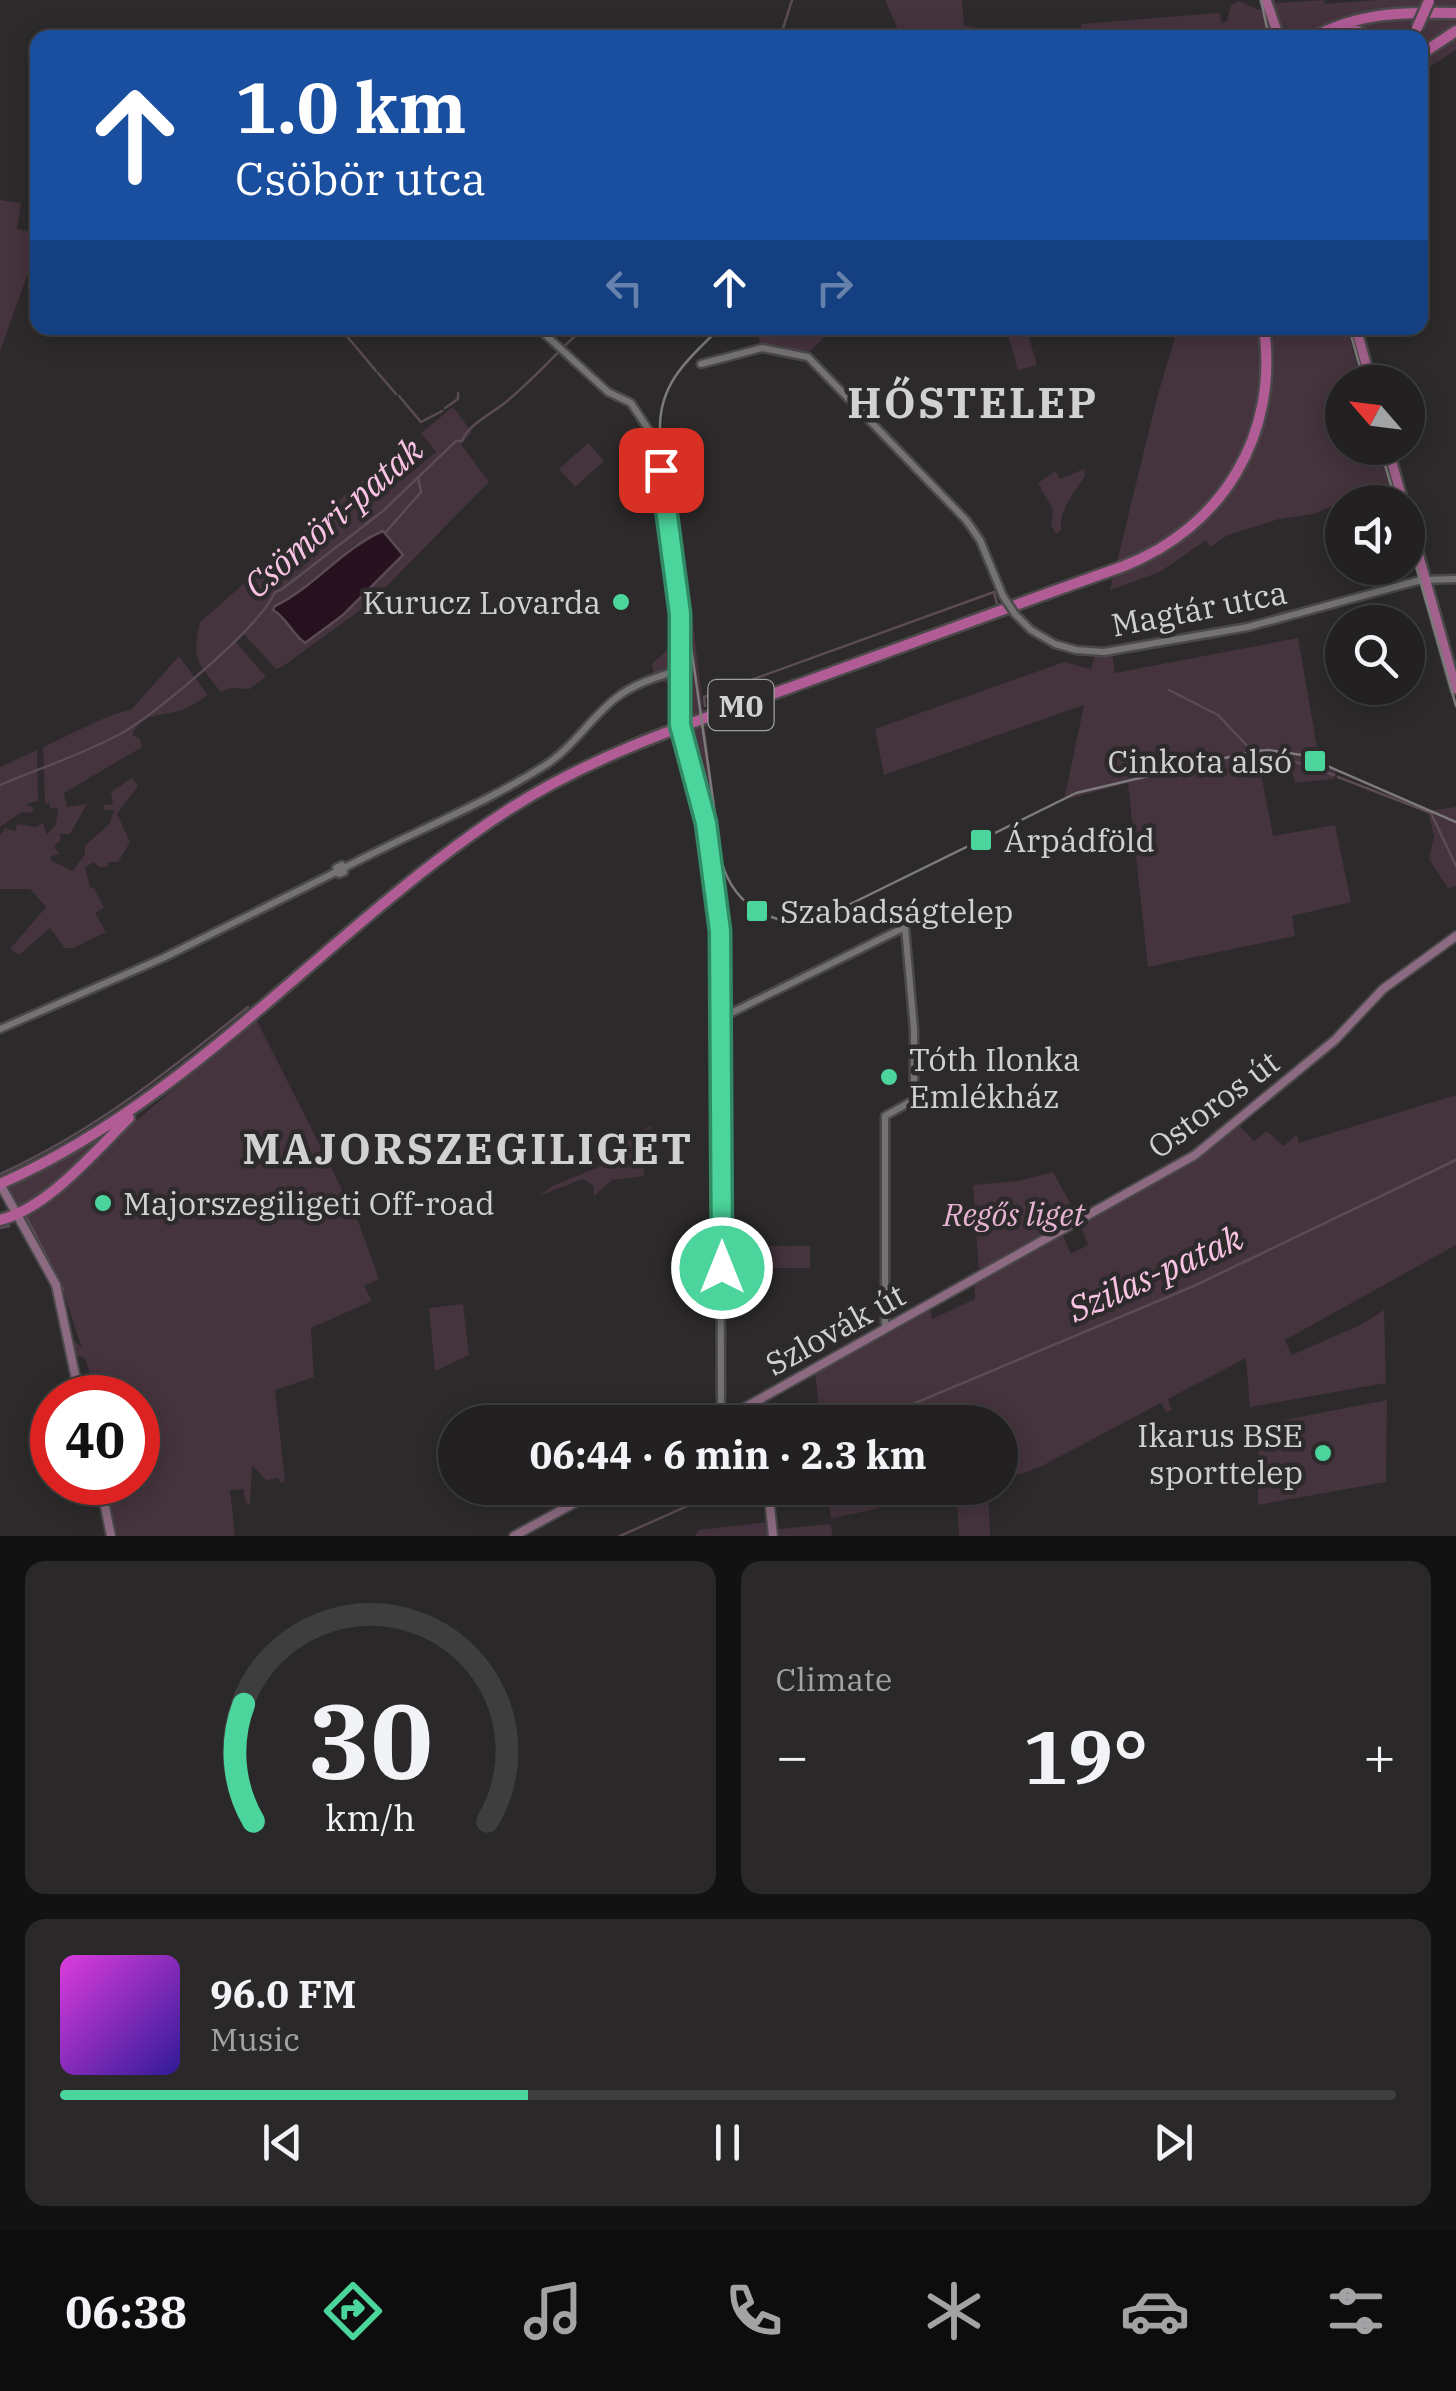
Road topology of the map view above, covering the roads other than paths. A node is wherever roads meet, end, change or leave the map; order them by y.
1 (1268, 0) edge
2 (1429, 0) edge
3 (1456, 15) edge
4 (1277, 30) edge
5 (1330, 30) edge
6 (1349, 30) edge
7 (1415, 30) edge
8 (1456, 32) edge
9 (1428, 50) edge
10 (546, 335) edge
11 (1261, 335) edge
12 (1262, 335) edge
13 (1358, 335) edge
14 (701, 364) dead end
15 (1367, 365) edge
16 (1425, 576) edge
17 (1456, 579) edge
18 (1426, 580) junction
19 (680, 670) junction
20 (666, 675) junction
21 (678, 686) junction
22 (1456, 689) edge
23 (1456, 936) edge
24 (720, 1018) junction
25 (0, 1028) edge
26 (163, 1087) junction
27 (1, 1186) edge
28 (20, 1218) junction
29 (2, 1220) edge
30 (976, 1278) joint
31 (885, 1328) junction
32 (76, 1375) edge
33 (758, 1400) junction
34 (722, 1405) edge
35 (749, 1405) edge
36 (759, 1405) edge
37 (105, 1505) edge
38 (574, 1505) edge
39 (770, 1505) edge
40 (530, 1532) edge
41 (111, 1536) edge
42 (514, 1536) edge
43 (773, 1536) edge

1 - 4 main road
2 - 7 highway, bridge
3 - 5 highway
3 - 6 highway
8 - 9 highway
10 - 19 street
11 - 27 highway, M0
12 - 26 highway, M0
13 - 15 main road
14 - 18 street, Magtár utca, bridge
16 - 18 main road
17 - 18 street, Magtár utca
18 - 22 main road
19 - 20 street
19 - 21 street
20 - 21 street
20 - 25 street
21 - 24 street, bridge
23 - 30 main road, Ostoros út
24 - 31 street
24 - 34 street
26 - 27 highway, M0
26 - 28 highway
27 - 28 main road
28 - 29 highway
28 - 32 main road
30 - 31 main road, Szlovák út
31 - 33 main road, Szlovák út
33 - 35 main road, Szlovák út
33 - 36 main road
37 - 41 main road
38 - 40 main road
39 - 43 main road
40 - 42 main road

